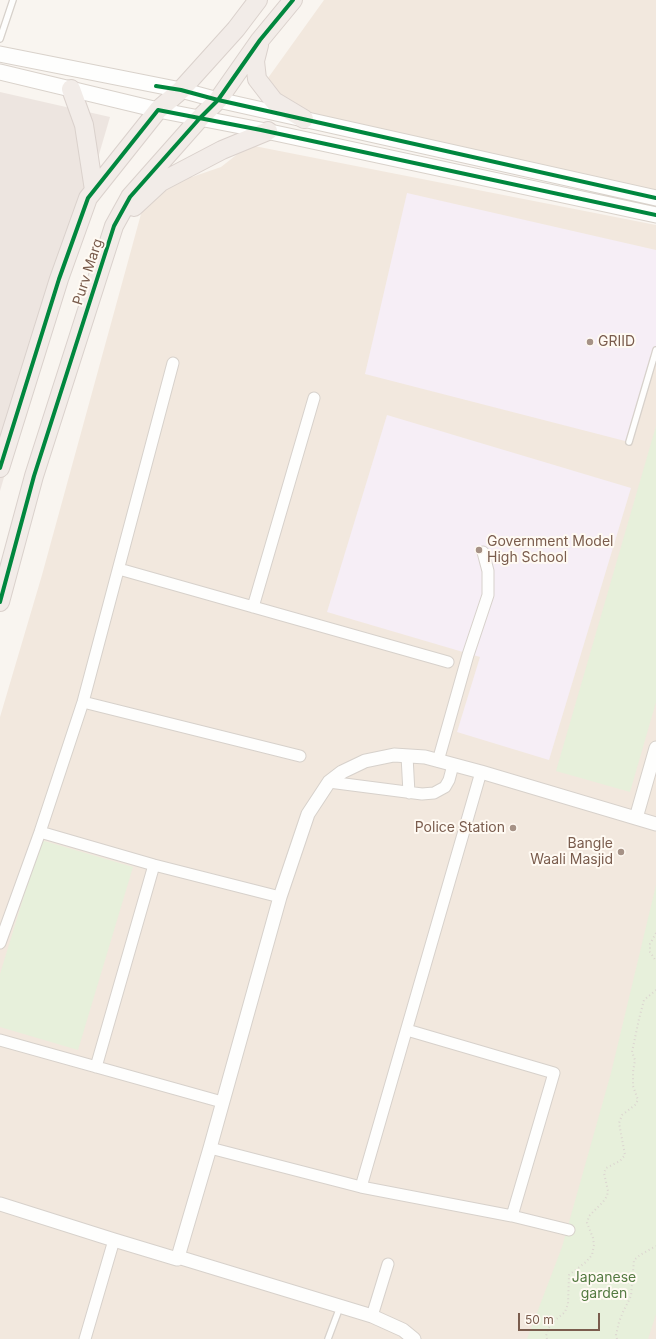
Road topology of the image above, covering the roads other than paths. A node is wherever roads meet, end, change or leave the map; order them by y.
1 (13, 0) edge
2 (258, 0) edge
3 (293, 0) edge
4 (0, 38) edge
5 (260, 40) junction
6 (0, 54) edge
7 (0, 72) edge
8 (71, 89) junction
9 (180, 90) junction
10 (218, 100) junction
11 (158, 110) junction
12 (200, 118) junction
13 (304, 119) junction
14 (268, 131) junction
15 (94, 190) junction
16 (656, 198) edge
17 (656, 215) edge
18 (114, 226) junction
19 (656, 350) edge
20 (655, 358) edge
21 (173, 363) dead end
22 (314, 398) dead end
23 (629, 442) dead end
24 (0, 464) edge
25 (483, 552) dead end
26 (119, 569) junction
27 (0, 602) edge
28 (253, 607) junction
29 (448, 662) dead end
30 (83, 702) junction
31 (656, 748) edge
32 (300, 756) dead end
33 (407, 756) junction
34 (438, 761) junction
35 (453, 765) junction
36 (481, 772) junction
37 (329, 782) junction
38 (409, 793) junction
39 (636, 818) junction
40 (656, 824) edge
41 (40, 832) junction
42 (154, 865) junction
43 (280, 897) junction
44 (0, 943) edge
45 (407, 1030) junction
46 (0, 1040) edge
47 (96, 1067) junction
48 (222, 1102) junction
49 (210, 1148) junction
50 (361, 1187) junction
51 (0, 1204) edge
52 (512, 1216) junction
53 (569, 1230) dead end
54 (114, 1240) junction
55 (178, 1257) junction
56 (388, 1264) dead end
57 (340, 1306) junction
58 (372, 1316) junction
59 (85, 1339) edge
60 (328, 1339) edge
61 (414, 1339) edge

1 - 4 lane
2 - 9 highway
3 - 5 highway, Purv Marg
5 - 10 highway, Purv Marg
5 - 13 highway
6 - 9 main road
7 - 8 main road
8 - 11 main road
8 - 15 highway
9 - 10 main road
9 - 11 highway, Purv Marg
10 - 12 highway, Purv Marg
10 - 13 main road
11 - 12 main road
11 - 15 highway, Purv Marg
12 - 14 main road
12 - 18 highway, Purv Marg
13 - 16 main road
14 - 17 main road
14 - 18 highway
15 - 24 highway, Purv Marg
18 - 27 highway, Purv Marg
19 - 20 lane
20 - 23 lane
21 - 26 street
22 - 28 street
25 - 34 street
26 - 28 street
26 - 30 street
28 - 29 street
30 - 32 street
30 - 41 street
31 - 39 street
33 - 34 street
33 - 37 street
33 - 38 street
34 - 35 street
35 - 36 street
35 - 38 street
36 - 39 street
36 - 45 street
37 - 38 street
37 - 43 street
39 - 40 street
41 - 42 street
41 - 44 street
42 - 43 street
42 - 47 street
43 - 48 street
45 - 50 street
45 - 52 street
46 - 47 street
47 - 48 street
48 - 49 street
49 - 50 street
49 - 55 street
50 - 52 street
51 - 54 street
52 - 53 street
54 - 55 street
54 - 59 street
55 - 57 street
56 - 58 street
57 - 58 street
57 - 60 lane
58 - 61 street

